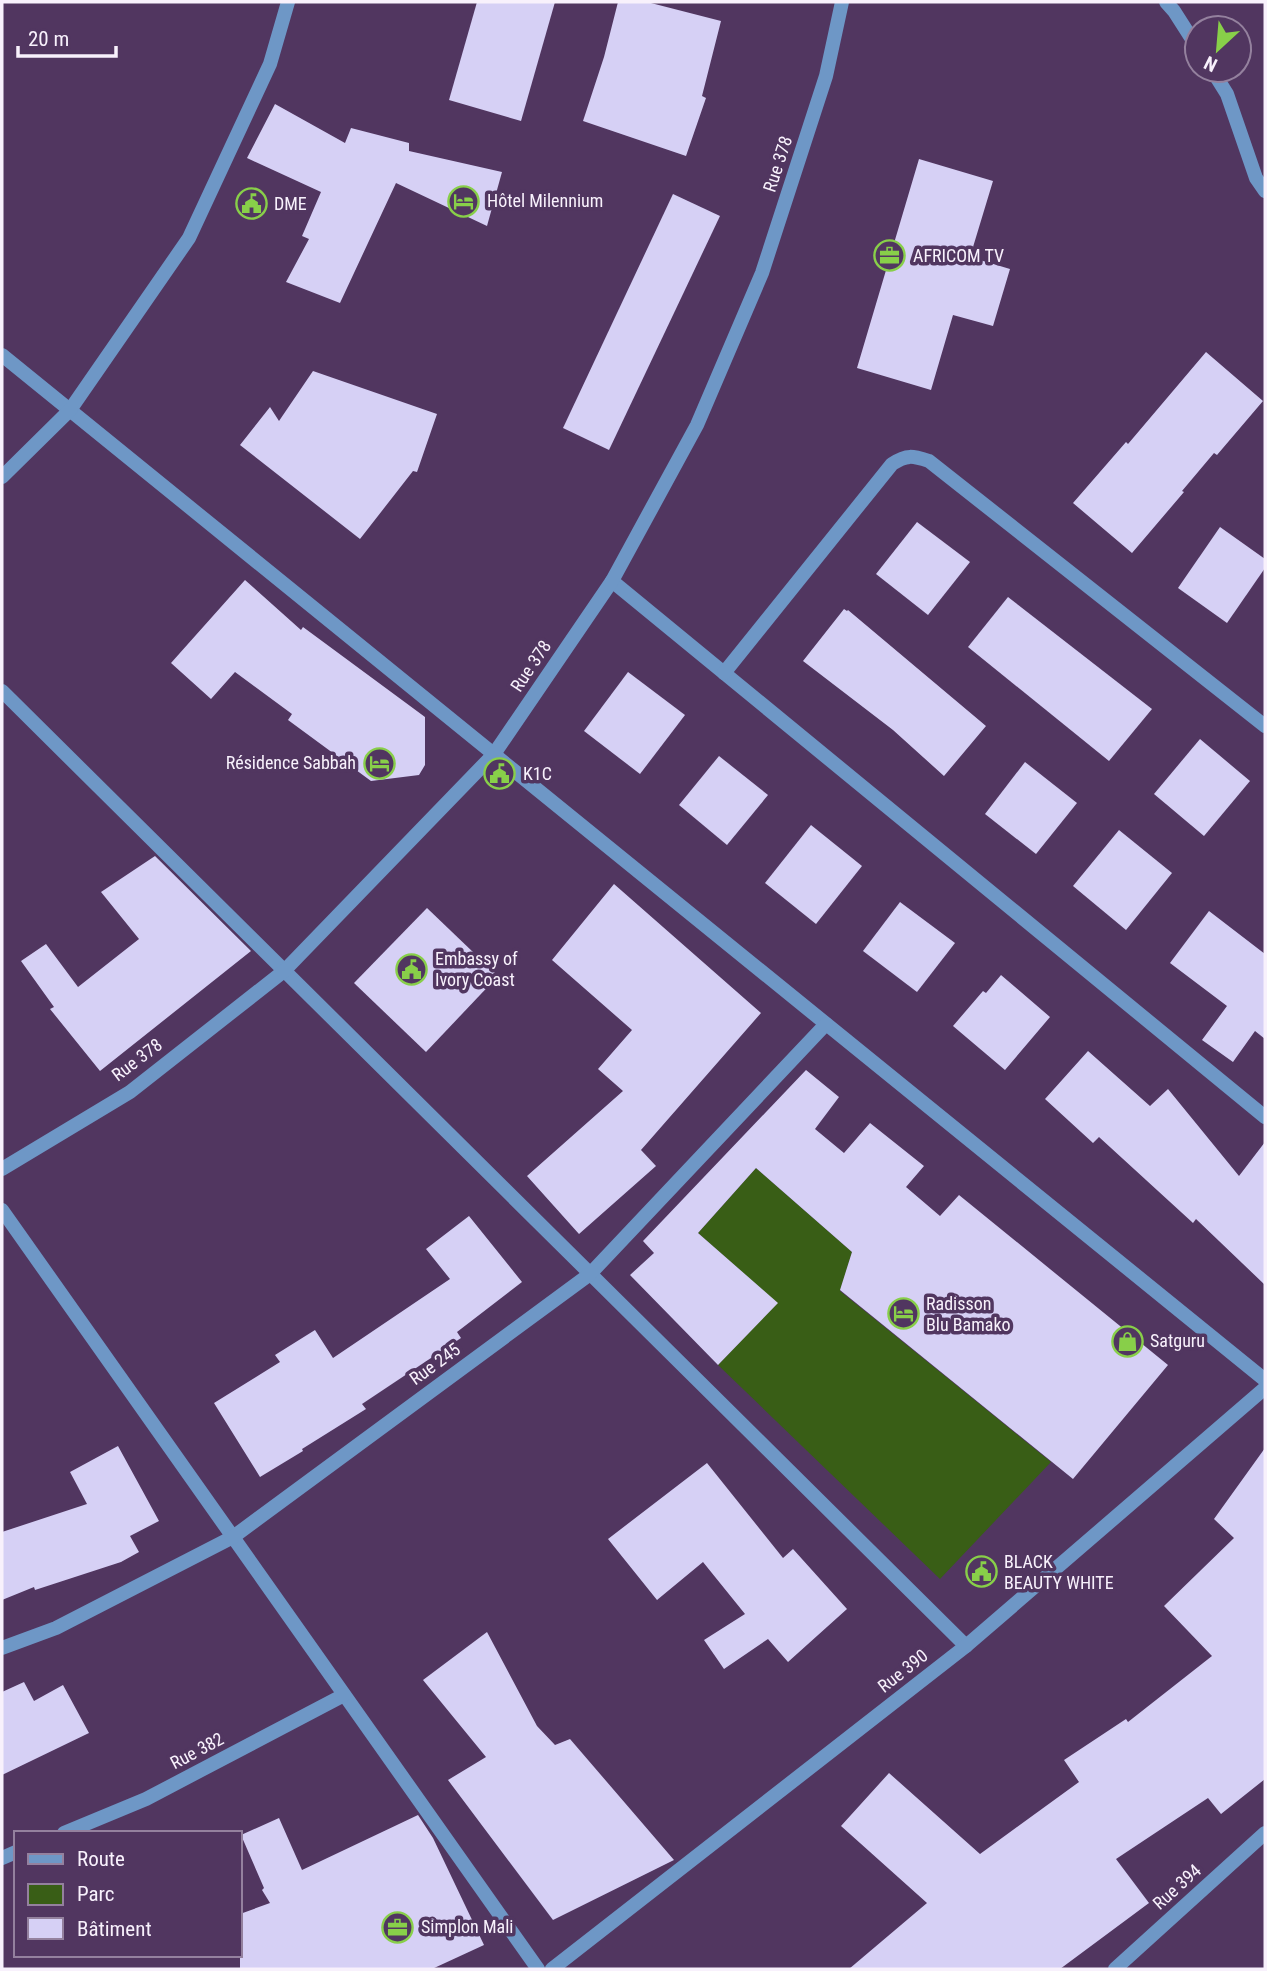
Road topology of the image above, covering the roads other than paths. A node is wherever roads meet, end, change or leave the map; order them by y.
1 (288, 2) edge
2 (842, 2) edge
3 (1166, 2) edge
4 (1183, 25) edge
5 (1221, 84) edge
6 (1265, 191) edge
7 (2, 355) edge
8 (70, 410) junction
9 (2, 477) edge
10 (612, 582) junction
11 (724, 673) junction
12 (2, 691) edge
13 (1265, 726) edge
14 (494, 754) junction
15 (284, 971) junction
16 (826, 1024) junction
17 (1265, 1117) edge
18 (2, 1169) edge
19 (2, 1210) edge
20 (590, 1274) junction
21 (1265, 1380) edge
22 (1265, 1388) edge
23 (233, 1537) junction
24 (966, 1646) junction
25 (2, 1648) edge
26 (344, 1695) junction
27 (69, 1831) edge
28 (1265, 1833) edge
29 (538, 1969) edge
30 (552, 1969) edge
31 (1117, 1969) edge

1 - 8 street
2 - 10 street, Rue 378
3 - 4 street
5 - 6 street
7 - 8 street
8 - 9 street
8 - 14 street
10 - 11 street
10 - 14 street, Rue 378
11 - 13 street
11 - 17 street
12 - 15 street
14 - 15 street, Rue 378
14 - 16 street
15 - 18 street, Rue 378
15 - 20 street
16 - 20 street, Rue 245
16 - 21 street
19 - 23 street
20 - 23 street, Rue 245
20 - 24 street
22 - 24 street, Rue 390
23 - 25 street, Rue 245
23 - 26 street
24 - 30 street, Rue 390
26 - 27 street, Rue 382
26 - 29 street
28 - 31 street, Rue 394

